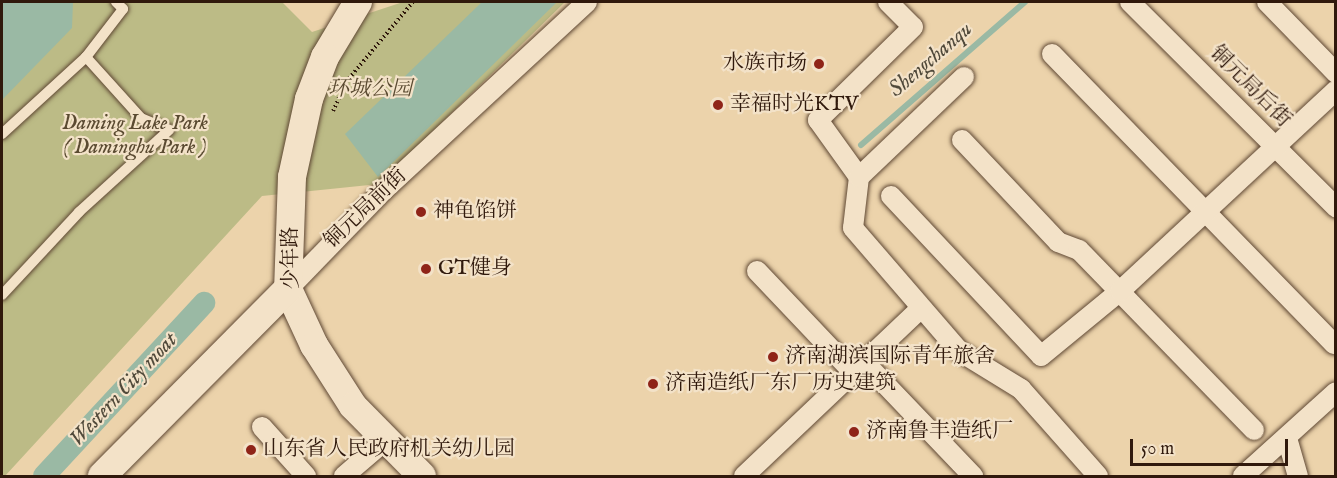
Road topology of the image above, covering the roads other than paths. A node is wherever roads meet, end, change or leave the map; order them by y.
1 (116, 2) edge
2 (587, 2) edge
3 (888, 2) edge
4 (1130, 2) edge
5 (1267, 2) edge
6 (355, 3) edge
7 (1052, 54) dead end
8 (86, 57) junction
9 (1335, 73) edge
10 (964, 77) dead end
11 (1335, 90) edge
12 (2, 134) edge
13 (962, 140) dead end
14 (1277, 148) junction
15 (859, 177) junction
16 (891, 196) dead end
17 (1335, 207) edge
18 (1207, 210) junction
19 (757, 271) dead end
20 (288, 289) junction
21 (1120, 291) junction
22 (2, 295) edge
23 (920, 309) junction
24 (1334, 344) dead end
25 (858, 367) junction
26 (1335, 392) edge
27 (262, 427) dead end
28 (1254, 430) dead end
29 (1287, 438) junction
30 (386, 440) junction
31 (102, 477) edge
32 (306, 477) edge
33 (344, 477) edge
34 (422, 477) edge
35 (744, 477) edge
36 (973, 477) edge
37 (1098, 477) edge
38 (1244, 477) edge
39 (1298, 477) edge

1 - 8 lane
2 - 20 street, 铜元局前街
3 - 15 street
4 - 14 street, 铜元局后街
5 - 9 street
6 - 20 main road, 少年路
7 - 18 street
8 - 12 lane
8 - 22 lane
10 - 15 street
11 - 14 street
13 - 21 street
14 - 17 street, 铜元局后街
14 - 18 street
15 - 23 street
16 - 21 street
18 - 21 street
18 - 24 street
19 - 25 street
20 - 30 main road, 少年路
20 - 31 main road, 铜元局前街
21 - 28 street
23 - 25 street
23 - 37 street
25 - 35 street
25 - 36 street
26 - 29 street
27 - 32 street
29 - 38 street
29 - 39 street
30 - 33 street
30 - 34 main road, 少年路

